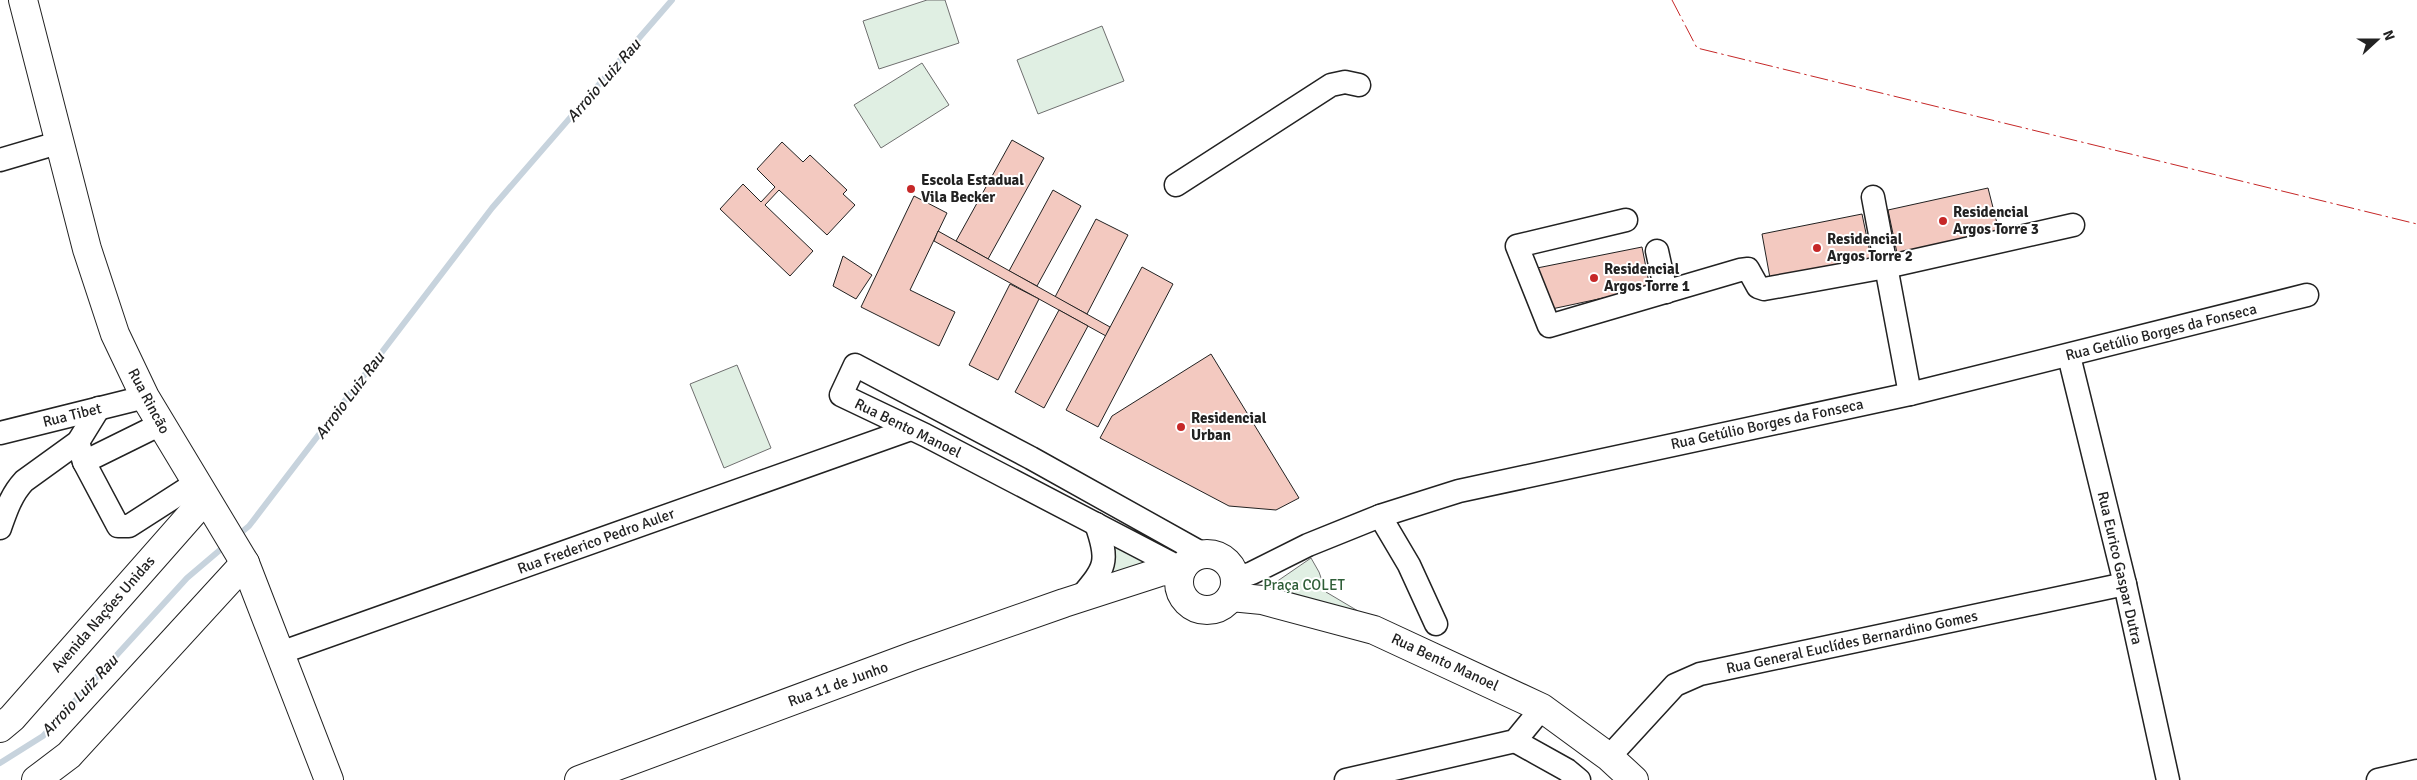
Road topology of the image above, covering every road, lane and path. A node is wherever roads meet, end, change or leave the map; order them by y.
1 (23, 0) edge
2 (1359, 85) dead end
3 (61, 142) junction
4 (0, 160) edge
5 (1176, 185) dead end
6 (1873, 197) dead end
7 (1626, 220) dead end
8 (2073, 225) dead end
9 (1657, 251) dead end
10 (1886, 267) junction
11 (1666, 292) junction
12 (2308, 295) dead end
13 (2069, 356) junction
14 (1910, 394) junction
15 (144, 397) junction
16 (99, 408) junction
17 (161, 424) junction
18 (911, 428) junction
19 (0, 433) edge
20 (81, 452) junction
21 (205, 499) junction
22 (1380, 516) junction
23 (1096, 524) junction
24 (0, 528) edge
25 (242, 558) junction
26 (1189, 571) junction
27 (2125, 584) junction
28 (1233, 588) junction
29 (1090, 595) junction
30 (1436, 624) dead end
31 (280, 653) junction
32 (1542, 708) junction
33 (0, 728) edge
34 (1515, 741) junction
35 (1609, 756) junction
36 (2417, 771) edge
37 (36, 780) edge
38 (329, 780) edge
39 (579, 780) edge
40 (1346, 780) edge
41 (1579, 780) edge
42 (1634, 780) edge
43 (2168, 780) edge
44 (2378, 780) edge

1 - 3 main road, Rua Rincão
2 - 5 street
3 - 4 street
3 - 15 main road, Rua Rincão
6 - 10 street
7 - 11 street
8 - 10 street
9 - 11 street
10 - 11 street
10 - 14 street
12 - 13 street, Rua Getúlio Borges da Fonseca
13 - 14 street, Rua Getúlio Borges da Fonseca
13 - 27 street, Rua Eurico Gaspar Dutra
14 - 22 street, Rua Getúlio Borges da Fonseca
15 - 16 street, Rua Tibet
15 - 17 main road, Rua Rincão
16 - 19 street, Rua Tibet
16 - 20 street
17 - 20 street
17 - 21 main road, Rua Rincão
18 - 23 street, Rua Bento Manoel
18 - 26 street, Rua Bento Manoel
18 - 31 street, Rua Frederico Pedro Auler
20 - 21 street
20 - 24 street
21 - 25 main road, Rua Rincão
21 - 33 main road, Avenida Nações Unidas
22 - 28 street, Rua Getúlio Borges da Fonseca
22 - 30 street
23 - 26 street, Rua Bento Manoel
23 - 29 street
25 - 31 main road, Rua Rincão
25 - 37 main road
26 - 28 main road
26 - 28 main road
26 - 29 main road, Rua 11 de Junho
27 - 35 street, Rua General Euclídes Bernardino Gomes
27 - 43 street, Rua Eurico Gaspar Dutra
28 - 32 main road, Rua Bento Manoel
29 - 39 main road, Rua 11 de Junho
31 - 38 main road, Rua Rincão
32 - 34 street
32 - 35 main road, Rua Bento Manoel
34 - 40 street
34 - 41 street
35 - 42 main road, Rua Bento Manoel
36 - 44 street

